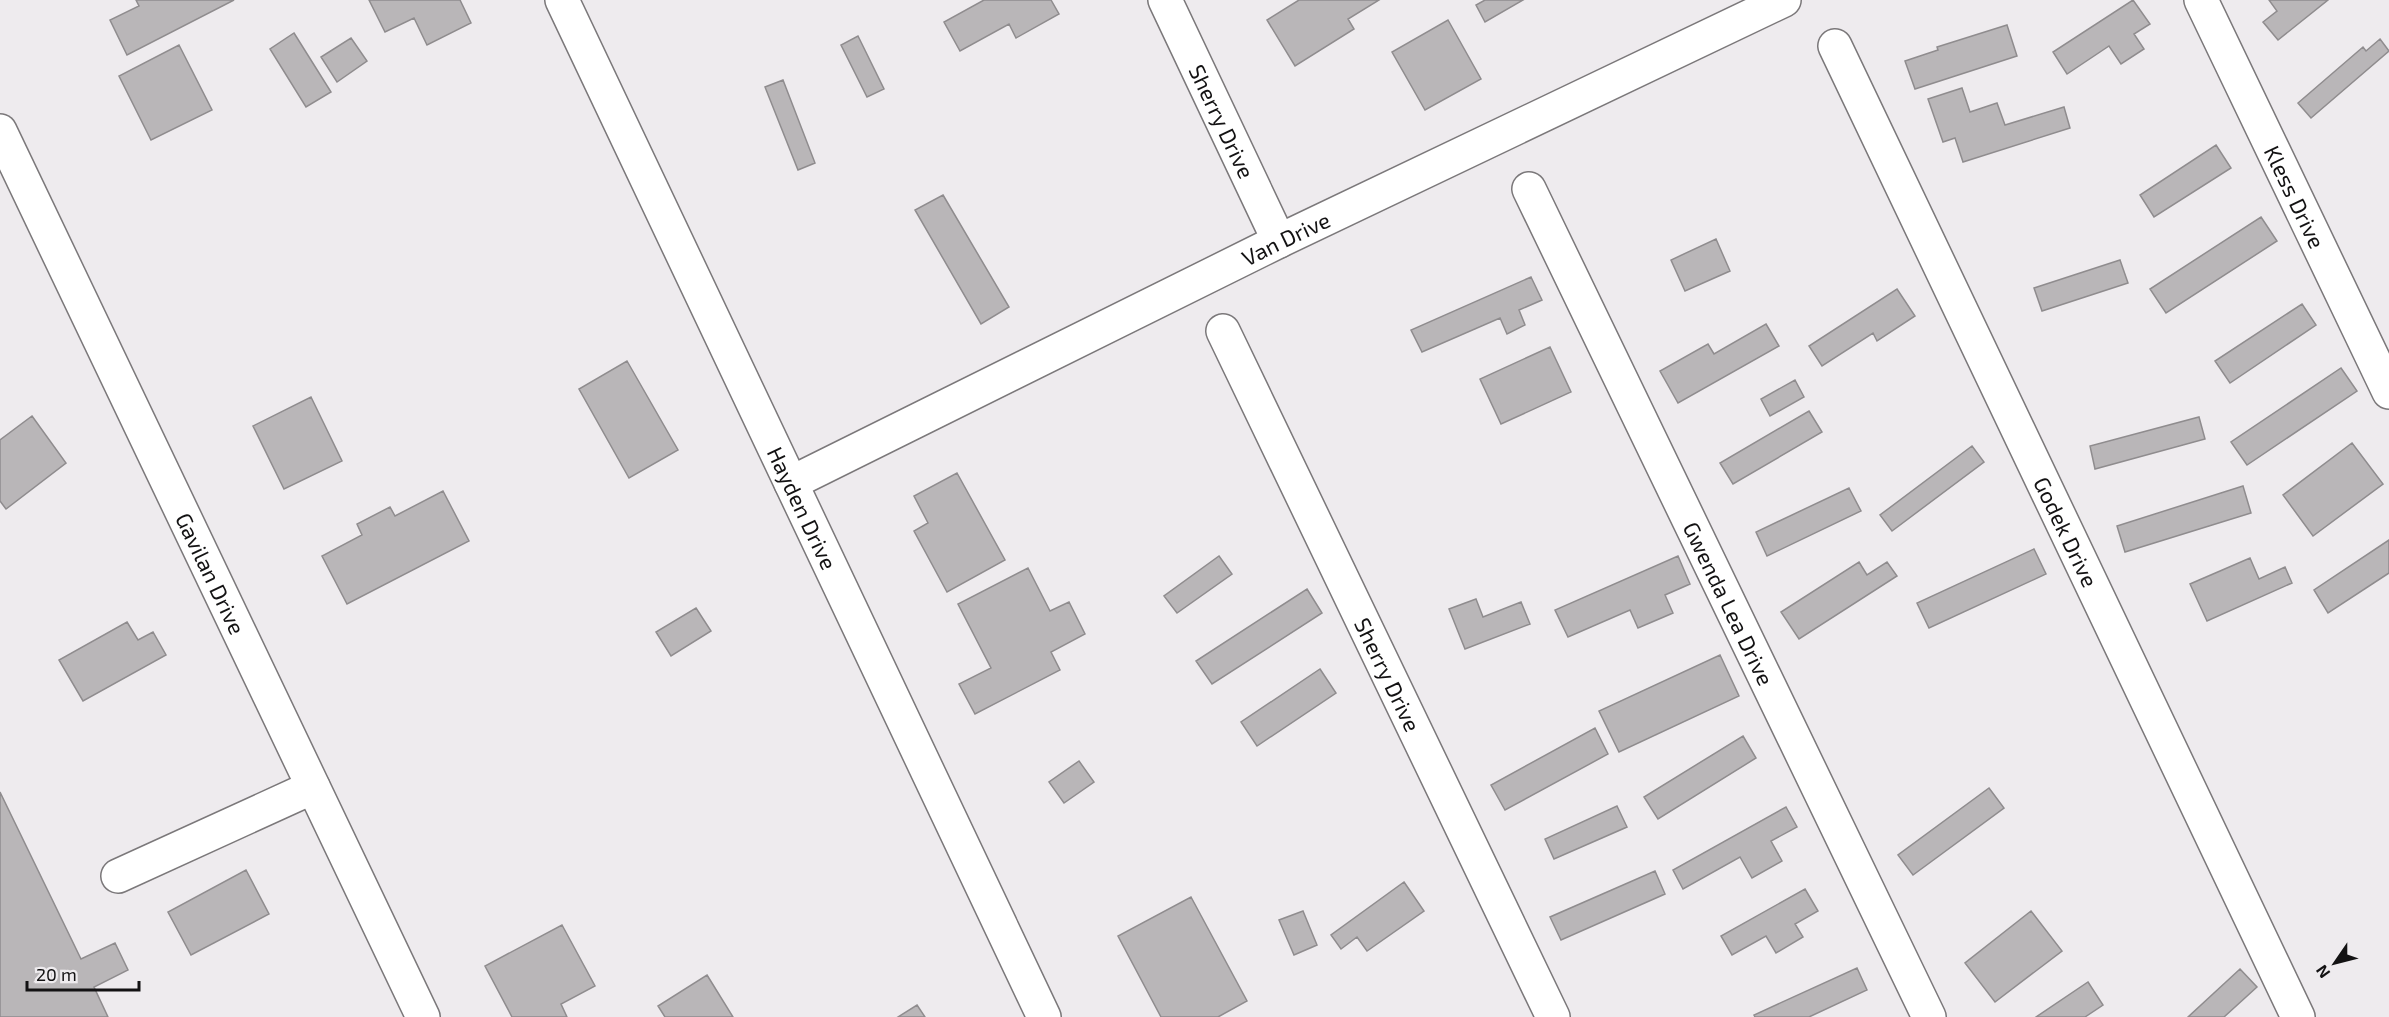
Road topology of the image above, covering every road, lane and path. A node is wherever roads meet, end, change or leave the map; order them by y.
1 (562, 0) edge
2 (1165, 0) edge
3 (2201, 0) edge
4 (1767, 4) edge
5 (1835, 46) dead end
6 (0, 131) edge
7 (1529, 189) dead end
8 (1278, 241) junction
9 (1223, 331) dead end
10 (2389, 392) edge
11 (790, 483) junction
12 (313, 787) junction
13 (118, 876) dead end
14 (423, 1017) edge
15 (1044, 1017) edge
16 (1553, 1017) edge
17 (1929, 1017) edge
18 (2298, 1017) edge

1 - 11 street, Hayden Drive
2 - 8 street, Sherry Drive
3 - 10 street, Kless Drive
4 - 8 street, Van Drive
5 - 18 street, Godek Drive
6 - 12 street, Gavilan Drive
7 - 17 street, Gwenda Lea Drive
8 - 11 street, Van Drive
9 - 16 street, Sherry Drive
11 - 15 street, Hayden Drive
12 - 13 street
12 - 14 street, Gavilan Drive

